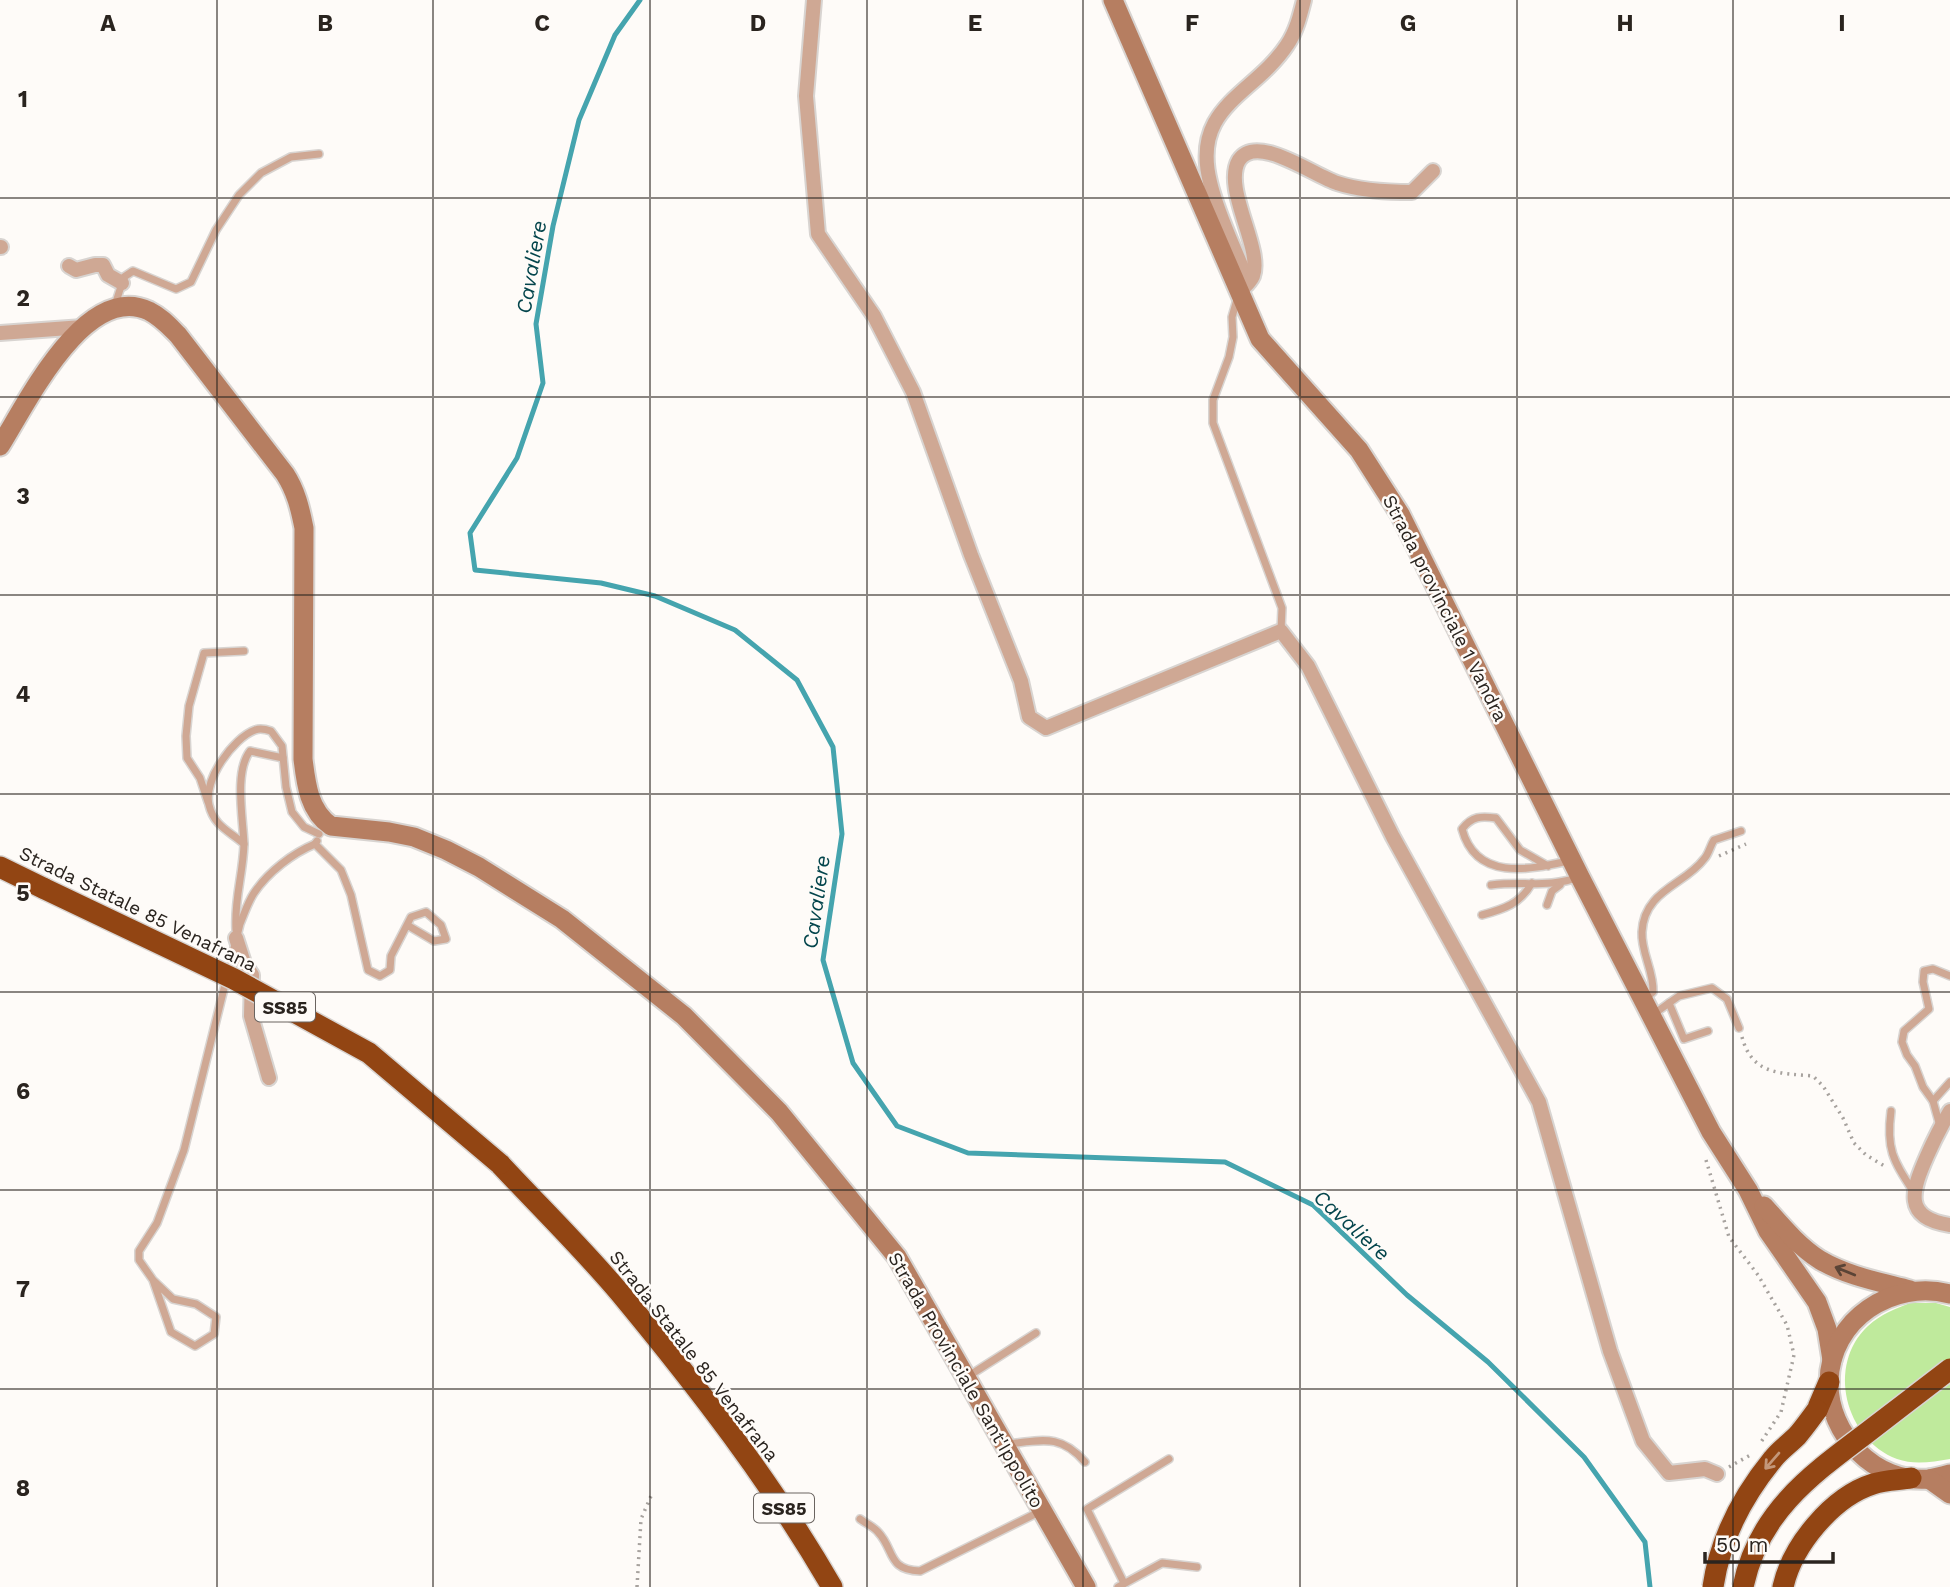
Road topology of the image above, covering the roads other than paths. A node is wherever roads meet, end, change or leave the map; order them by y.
1 (814, 0) edge
2 (1113, 0) edge
3 (1304, 0) edge
4 (319, 155) dead end
5 (1433, 172) dead end
6 (69, 265) dead end
7 (122, 282) junction
8 (1243, 288) junction
9 (113, 309) junction
10 (83, 327) junction
11 (0, 333) edge
12 (0, 446) edge
13 (1281, 631) junction
14 (244, 651) dead end
15 (283, 758) junction
16 (208, 802) junction
17 (321, 827) junction
18 (1741, 831) dead end
19 (244, 844) junction
20 (315, 844) junction
21 (1548, 866) junction
22 (0, 867) edge
23 (1576, 868) junction
24 (1532, 883) junction
25 (1560, 884) junction
26 (1491, 885) dead end
27 (1548, 905) dead end
28 (1482, 915) dead end
29 (407, 925) junction
30 (236, 938) junction
31 (1950, 976) edge
32 (1669, 1003) junction
33 (1647, 1008) junction
34 (1739, 1028) road end
35 (1708, 1031) dead end
36 (269, 1078) dead end
37 (1950, 1082) edge
38 (1933, 1101) junction
39 (1891, 1111) dead end
40 (1950, 1111) edge
41 (1940, 1126) junction
42 (1748, 1190) junction
43 (1913, 1191) junction
44 (1950, 1225) edge
45 (153, 1280) junction
46 (1945, 1289) edge
47 (1911, 1290) junction
48 (1035, 1333) dead end
49 (1832, 1360) junction
50 (1950, 1369) edge
51 (967, 1378) junction
52 (1829, 1382) junction
53 (1004, 1445) junction
54 (1169, 1459) dead end
55 (1085, 1462) dead end
56 (1717, 1474) road end
57 (1950, 1474) edge
58 (1920, 1479) junction
59 (1950, 1494) edge
60 (1041, 1511) junction
61 (860, 1519) dead end
62 (1197, 1567) dead end
63 (1121, 1585) edge
64 (832, 1587) edge
65 (1086, 1587) edge
66 (1713, 1587) edge
67 (1744, 1587) edge
68 (1783, 1587) edge

1 - 13 street
2 - 8 main road, Strada provinciale 1 Vandra
3 - 8 street
4 - 7 lane
5 - 8 street
6 - 7 street
7 - 9 lane
8 - 13 lane
8 - 23 main road, Strada provinciale 1 Vandra
9 - 10 main road
9 - 17 main road
10 - 11 street
10 - 12 main road
13 - 56 street
14 - 16 lane
15 - 16 lane
15 - 17 lane
15 - 19 lane
16 - 19 lane
17 - 20 lane
17 - 51 main road, Strada Provinciale Sant'Ippolito
18 - 33 lane
19 - 30 lane
20 - 29 lane
20 - 30 lane
21 - 21 lane
21 - 23 lane
22 - 64 highway, Strada Statale 85 Venafrana / SS85, bridge
23 - 25 lane
23 - 33 main road, Strada provinciale 1 Vandra
24 - 25 lane
24 - 26 lane
24 - 28 lane
25 - 27 lane
29 - 29 lane
30 - 36 street
30 - 45 lane
31 - 38 lane
32 - 33 lane
32 - 34 lane
32 - 35 lane
33 - 42 main road, Strada provinciale 1 Vandra
37 - 38 lane
38 - 41 lane
39 - 43 lane
40 - 41 street
41 - 43 street
47 -> 42 main road, Strada provinciale 1 Vandra
42 - 49 main road, Strada provinciale 1 Vandra
43 - 44 street
45 - 45 lane
46 - 47 main road
47 - 49 main road
48 - 51 lane
49 - 52 main road
50 - 67 highway, bridge
51 - 53 main road, Strada Provinciale Sant'Ippolito
52 - 58 main road
52 -> 66 highway, bridge
53 - 55 lane
53 - 60 main road, Strada Provinciale Sant'Ippolito
54 - 63 lane
57 - 58 main road
58 - 59 main road
58 - 68 highway
60 - 61 lane
60 - 65 main road, Strada Provinciale Sant'Ippolito
62 - 63 lane

